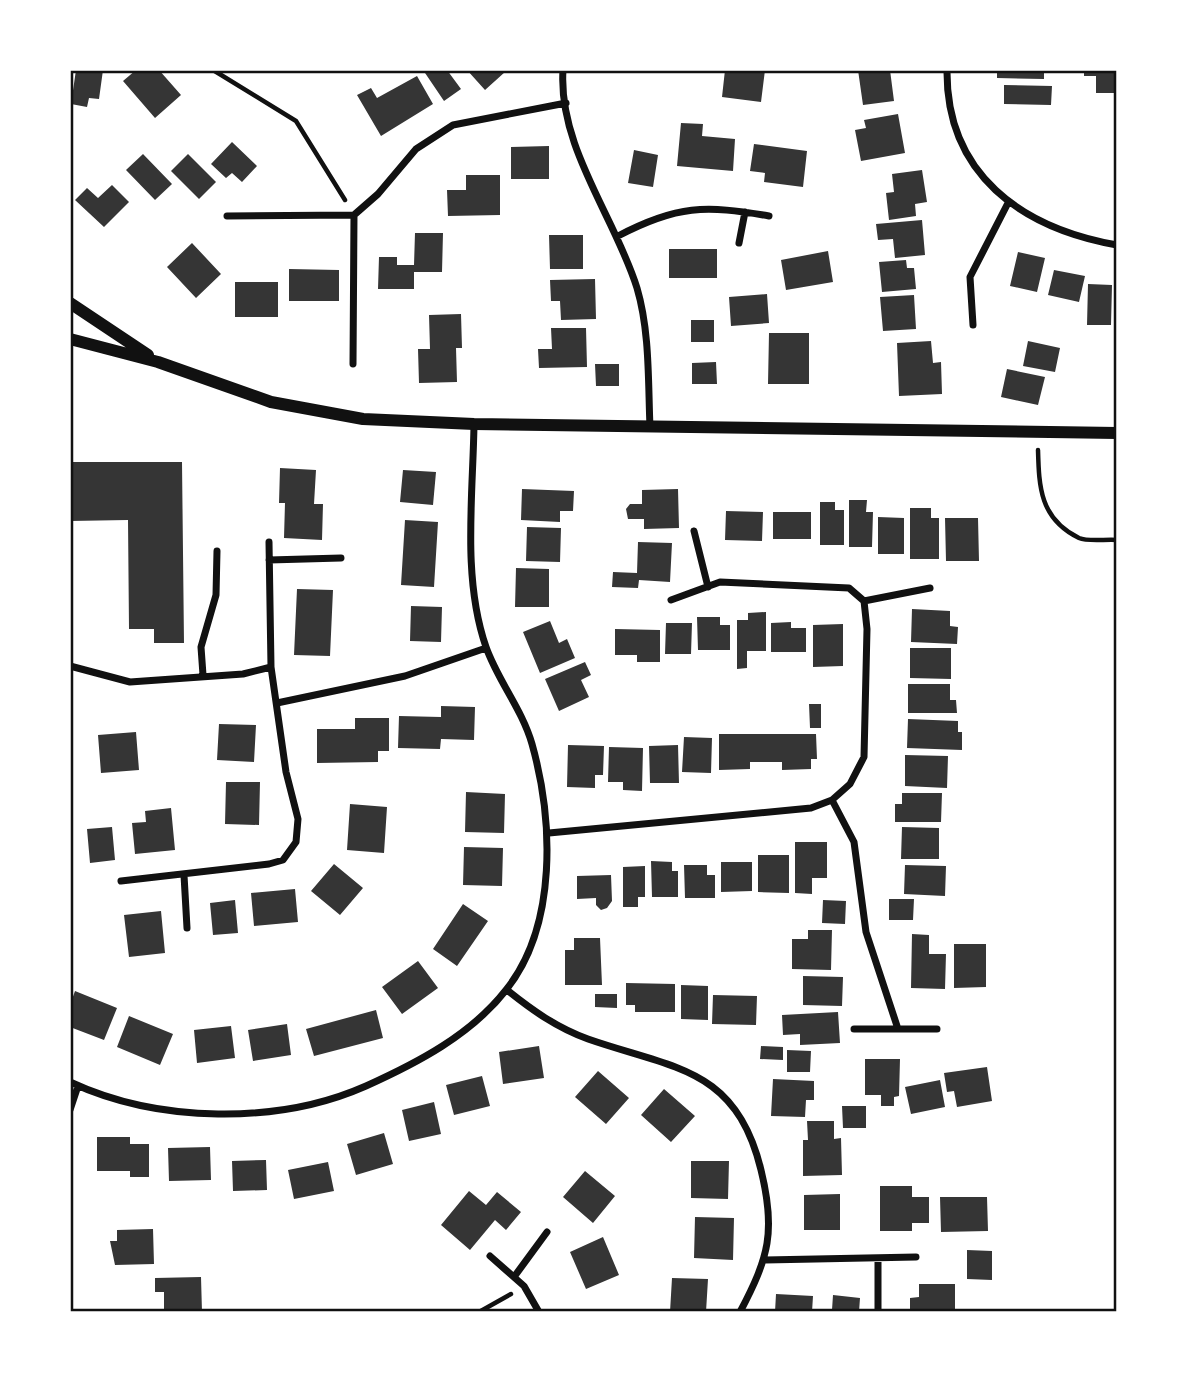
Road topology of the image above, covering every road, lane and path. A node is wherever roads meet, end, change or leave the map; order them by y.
1 (213, 70) edge
2 (563, 70) edge
3 (947, 70) edge
4 (566, 103) junction
5 (1009, 201) junction
6 (745, 212) junction
7 (355, 215) junction
8 (227, 216) dead end
9 (769, 216) dead end
10 (618, 236) junction
11 (739, 243) dead end
12 (1117, 245) edge
13 (70, 303) edge
14 (973, 326) dead end
15 (70, 339) edge
16 (158, 362) junction
17 (353, 364) dead end
18 (474, 424) junction
19 (650, 427) junction
20 (1037, 432) junction
21 (1117, 433) edge
22 (694, 531) dead end
23 (1117, 540) edge
24 (269, 542) dead end
25 (217, 551) dead end
26 (341, 558) dead end
27 (269, 560) junction
28 (708, 587) junction
29 (930, 588) dead end
30 (671, 600) dead end
31 (864, 601) junction
32 (486, 648) junction
33 (70, 666) edge
34 (271, 667) junction
35 (203, 676) junction
36 (277, 703) junction
37 (832, 800) junction
38 (549, 833) junction
39 (184, 875) junction
40 (121, 881) dead end
41 (187, 928) dead end
42 (507, 990) junction
43 (854, 1029) dead end
44 (898, 1029) junction
45 (937, 1029) dead end
46 (70, 1082) edge
47 (78, 1086) junction
48 (70, 1110) edge
49 (547, 1233) dead end
50 (490, 1256) dead end
51 (916, 1257) dead end
52 (878, 1258) junction
53 (765, 1260) junction
54 (514, 1277) junction
55 (524, 1286) junction
56 (479, 1312) edge
57 (539, 1312) edge
58 (740, 1312) edge
59 (878, 1312) edge

1 - 7 path
2 - 4 street
3 - 5 street
4 - 7 street
4 - 10 street
5 - 12 street
5 - 14 street
6 - 9 street
6 - 10 street
6 - 11 street
7 - 8 street
7 - 17 street
10 - 19 street
13 - 16 street
15 - 16 street
16 - 18 street
18 - 19 street
18 - 32 street
19 - 20 street
20 - 21 street
20 - 23 path
22 - 28 street
24 - 27 street
25 - 35 street
26 - 27 street
27 - 34 street
28 - 30 street
28 - 31 street
29 - 31 street
31 - 37 street
32 - 36 street
32 - 38 street
33 - 35 street
34 - 35 street
34 - 36 street
36 - 39 street
37 - 38 street
37 - 44 street
38 - 42 street
39 - 40 street
39 - 41 street
42 - 47 street
42 - 53 street
43 - 44 street
44 - 45 street
46 - 47 street
47 - 48 street
49 - 54 street
50 - 54 street
51 - 52 street
52 - 53 street
52 - 59 street
53 - 58 street
54 - 55 street
55 - 56 path
55 - 57 street

